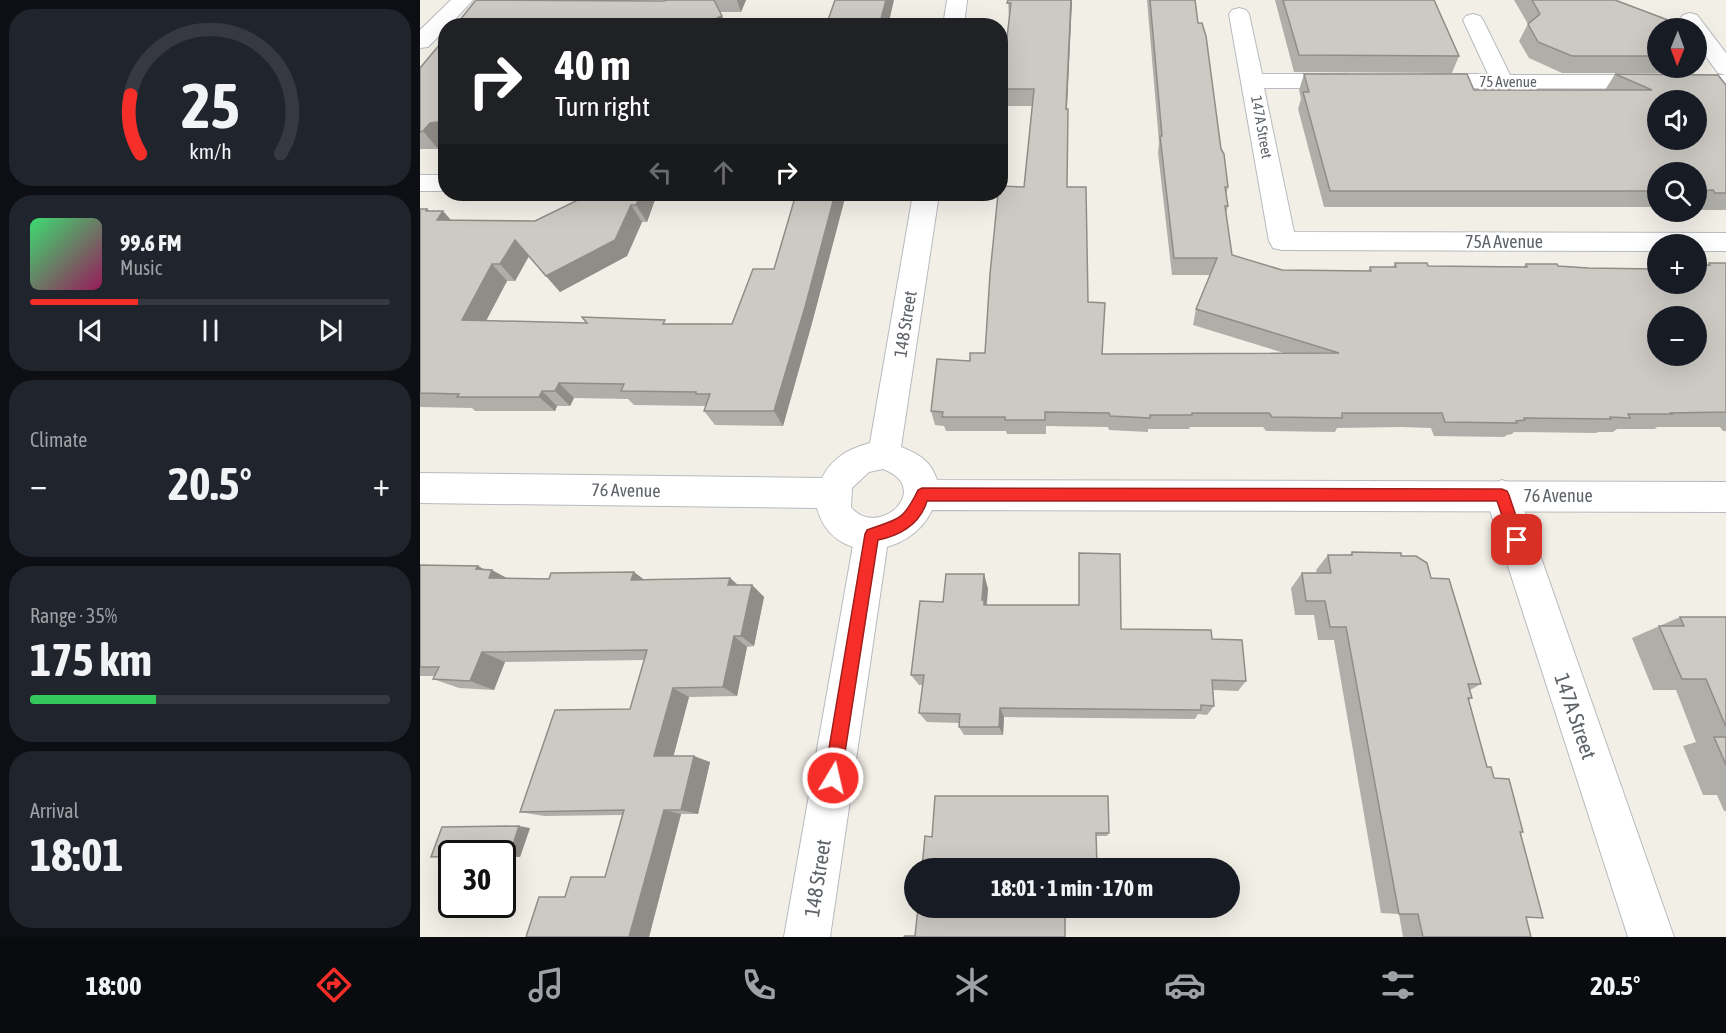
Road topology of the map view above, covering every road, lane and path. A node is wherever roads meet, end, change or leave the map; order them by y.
1 (463, 0) edge
2 (957, 0) edge
3 (1239, 14) dead end
4 (445, 18) edge
5 (954, 18) edge
6 (1473, 20) dead end
7 (438, 24) edge
8 (420, 42) edge
9 (1707, 42) edge
10 (1726, 68) edge
11 (1253, 81) junction
12 (1363, 81) edge
13 (1409, 81) edge
14 (1502, 81) junction
15 (1726, 82) edge
16 (420, 183) edge
17 (438, 183) edge
18 (925, 201) edge
19 (1282, 241) joint
20 (1726, 242) edge
21 (884, 455) junction
22 (420, 488) edge
23 (832, 493) junction
24 (922, 495) junction
25 (1502, 495) junction
26 (1726, 496) edge
27 (872, 534) junction
28 (807, 937) edge
29 (1651, 937) edge

1 - 4 street
2 - 5 street
3 - 11 street, 147A Street
6 - 14 street
7 - 8 street
9 - 10 street
11 - 12 street
11 - 19 street, 147A Street
13 - 14 street, 75 Avenue
14 - 15 street, 75 Avenue
16 - 17 street
18 - 21 street, 148 Street
19 - 20 street, 75A Avenue
21 - 23 street
21 - 24 street
22 - 23 street, 76 Avenue
23 - 27 street
24 - 25 street, 76 Avenue
24 - 27 street
25 - 26 street, 76 Avenue
25 - 29 street, 147A Street
27 - 28 street, 148 Street

